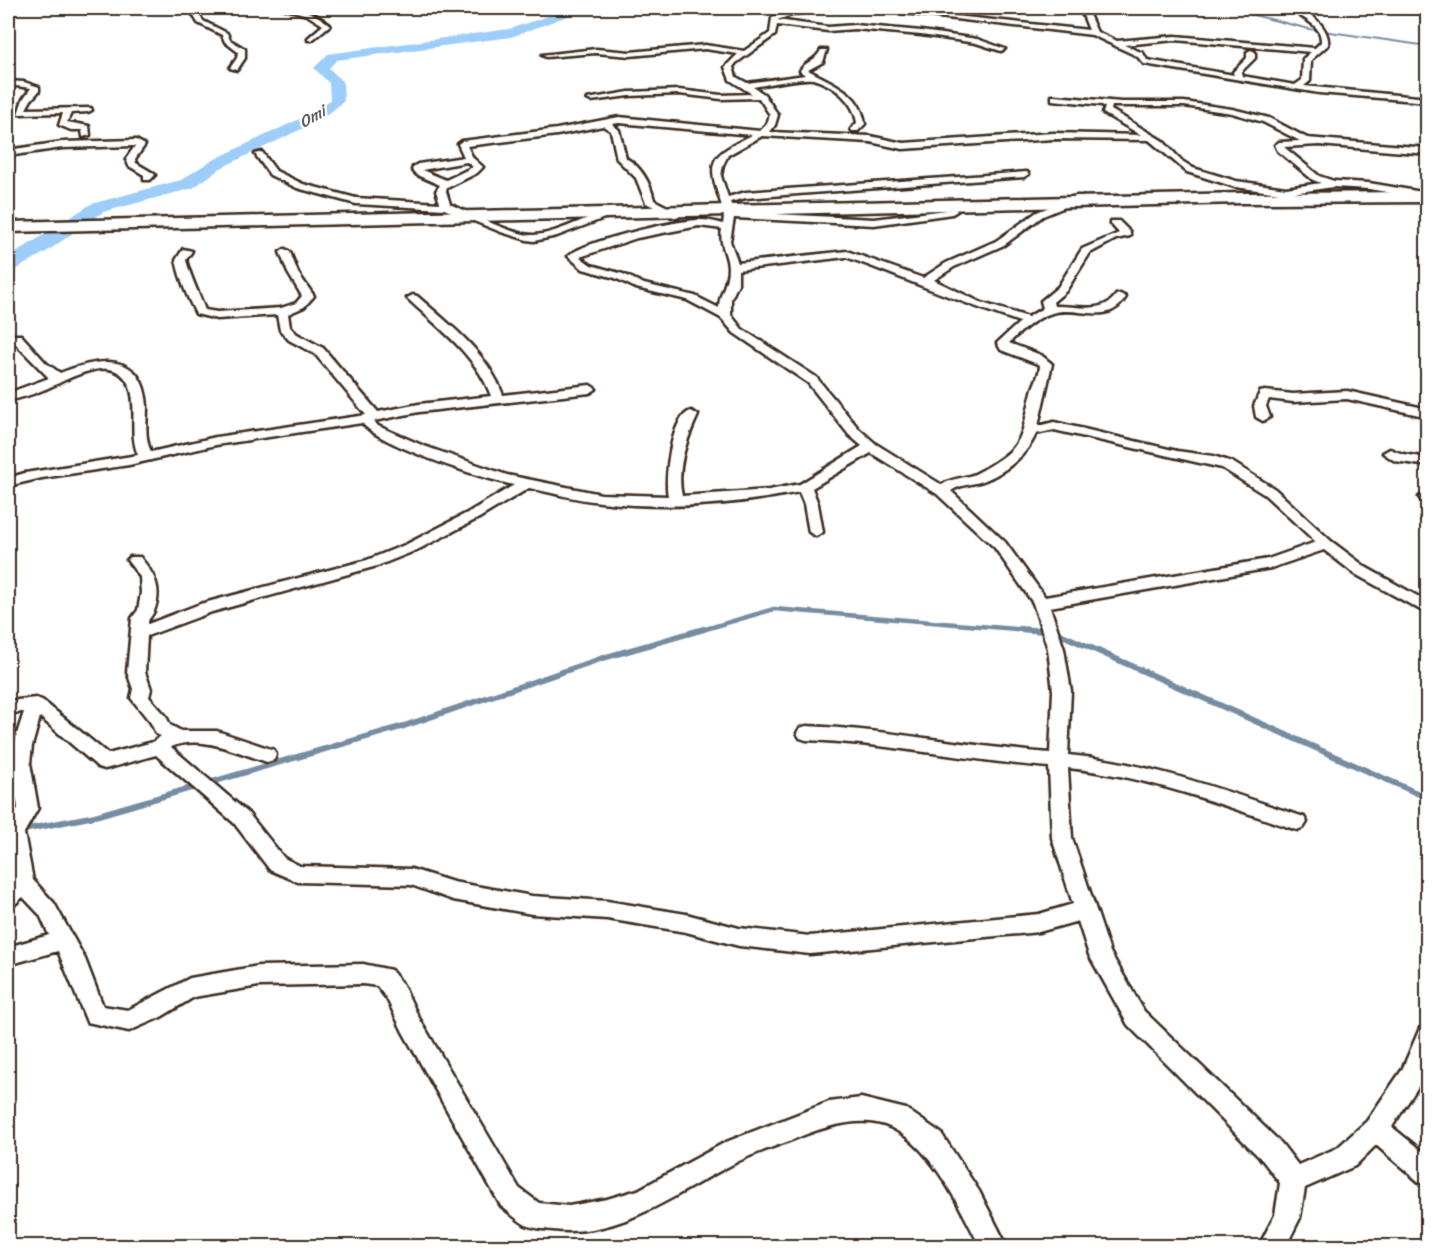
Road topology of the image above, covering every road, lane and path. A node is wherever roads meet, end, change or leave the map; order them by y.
1 (192, 8) edge
2 (286, 8) edge
3 (832, 8) edge
4 (865, 8) edge
5 (1083, 8) edge
6 (1292, 8) edge
7 (794, 10) edge
8 (1401, 11) dead end
9 (1428, 11) edge
10 (969, 13) dead end
11 (949, 17) junction
12 (774, 24) junction
13 (1094, 33) junction
14 (310, 39) dead end
15 (1119, 44) junction
16 (1001, 49) dead end
17 (1316, 50) junction
18 (824, 52) dead end
19 (1251, 52) dead end
20 (745, 53) junction
21 (546, 55) dead end
22 (234, 68) dead end
23 (813, 76) junction
24 (1239, 77) junction
25 (8, 83) edge
26 (745, 86) junction
27 (1297, 87) junction
28 (761, 96) junction
29 (1055, 98) dead end
30 (591, 99) dead end
31 (1428, 100) edge
32 (1105, 103) junction
33 (88, 110) dead end
34 (68, 111) junction
35 (603, 122) junction
36 (855, 129) dead end
37 (761, 133) junction
38 (86, 135) dead end
39 (1148, 138) junction
40 (1317, 142) junction
41 (1426, 150) edge
42 (8, 153) edge
43 (259, 154) dead end
44 (469, 159) junction
45 (1024, 174) dead end
46 (147, 178) dead end
47 (445, 183) junction
48 (1333, 184) junction
49 (1428, 196) edge
50 (1079, 198) dead end
51 (726, 200) junction
52 (446, 206) junction
53 (952, 211) dead end
54 (674, 214) junction
55 (728, 221) junction
56 (700, 223) junction
57 (1115, 223) dead end
58 (8, 227) edge
59 (187, 251) dead end
60 (285, 252) dead end
61 (733, 267) junction
62 (930, 284) junction
63 (1120, 297) dead end
64 (413, 298) dead end
65 (1049, 309) junction
66 (282, 312) junction
67 (725, 316) junction
68 (1028, 321) junction
69 (17, 338) dead end
70 (57, 377) junction
71 (590, 389) dead end
72 (8, 397) edge
73 (498, 399) junction
74 (1428, 412) edge
75 (691, 415) dead end
76 (1263, 417) dead end
77 (370, 418) junction
78 (1031, 431) junction
79 (871, 447) junction
80 (1390, 453) dead end
81 (146, 457) junction
82 (1428, 462) edge
83 (8, 482) edge
84 (524, 485) junction
85 (804, 487) junction
86 (942, 491) junction
87 (676, 501) junction
88 (816, 532) dead end
89 (1326, 544) junction
90 (135, 560) dead end
91 (1041, 603) junction
92 (1428, 609) edge
93 (140, 633) junction
94 (36, 704) junction
95 (8, 707) edge
96 (806, 732) dead end
97 (179, 738) junction
98 (159, 747) junction
99 (267, 755) dead end
100 (1060, 760) junction
101 (14, 769) edge
102 (1296, 822) dead end
103 (22, 883) junction
104 (8, 898) edge
105 (1084, 910) junction
106 (63, 940) junction
107 (8, 956) edge
108 (1428, 1035) edge
109 (1376, 1129) junction
110 (1428, 1173) edge
111 (1293, 1179) junction
112 (994, 1246) edge
113 (1272, 1246) edge

1 - 22 street
2 - 14 street
3 - 7 street
4 - 11 street
5 - 13 street
6 - 17 street
7 - 12 street
8 - 9 street
10 - 11 street
11 - 13 street
12 - 16 street
12 - 20 street
13 - 15 street
15 - 17 street
15 - 24 street
17 - 27 street
18 - 23 street
19 - 24 street
20 - 21 street
20 - 26 street
23 - 26 street
23 - 36 street
24 - 27 street
25 - 34 street
26 - 28 street
27 - 31 street
28 - 30 street
28 - 37 street
29 - 32 street
32 - 39 street
32 - 40 street
33 - 34 street
34 - 38 street
35 - 37 street
35 - 44 street
35 - 54 street
37 - 39 street
37 - 51 street
39 - 48 street
40 - 41 street
40 - 48 street
42 - 46 street
43 - 52 street
44 - 47 street
44 - 47 street
45 - 51 street
47 - 52 street
48 - 49 street
49 - 58 highway
50 - 62 street
51 - 55 street
52 - 54 street
53 - 55 street
54 - 56 street
55 - 56 street
55 - 61 street
56 - 67 street
57 - 65 street
59 - 66 street
60 - 66 street
61 - 62 street
61 - 67 street
62 - 68 street
63 - 65 street
64 - 73 street
65 - 68 street
66 - 77 street
67 - 79 street
68 - 78 street
69 - 70 street
70 - 72 street
70 - 81 street
71 - 73 street
73 - 77 street
74 - 76 street
75 - 87 street
77 - 81 street
77 - 84 street
78 - 86 street
78 - 89 street
79 - 85 street
79 - 86 street
80 - 82 street
81 - 83 street
84 - 87 street
84 - 93 street
85 - 87 street
85 - 88 street
86 - 91 street
89 - 91 street
89 - 92 street
90 - 93 street
91 - 100 street
93 - 97 street
94 - 95 street
94 - 98 street
94 - 101 street
96 - 100 street
97 - 98 street
97 - 99 street
98 - 105 street
100 - 102 street
100 - 105 street
101 - 103 street
103 - 104 street
103 - 106 street
105 - 111 street
106 - 107 street
106 - 112 street
108 - 109 street
109 - 110 street
109 - 111 street
111 - 113 street

